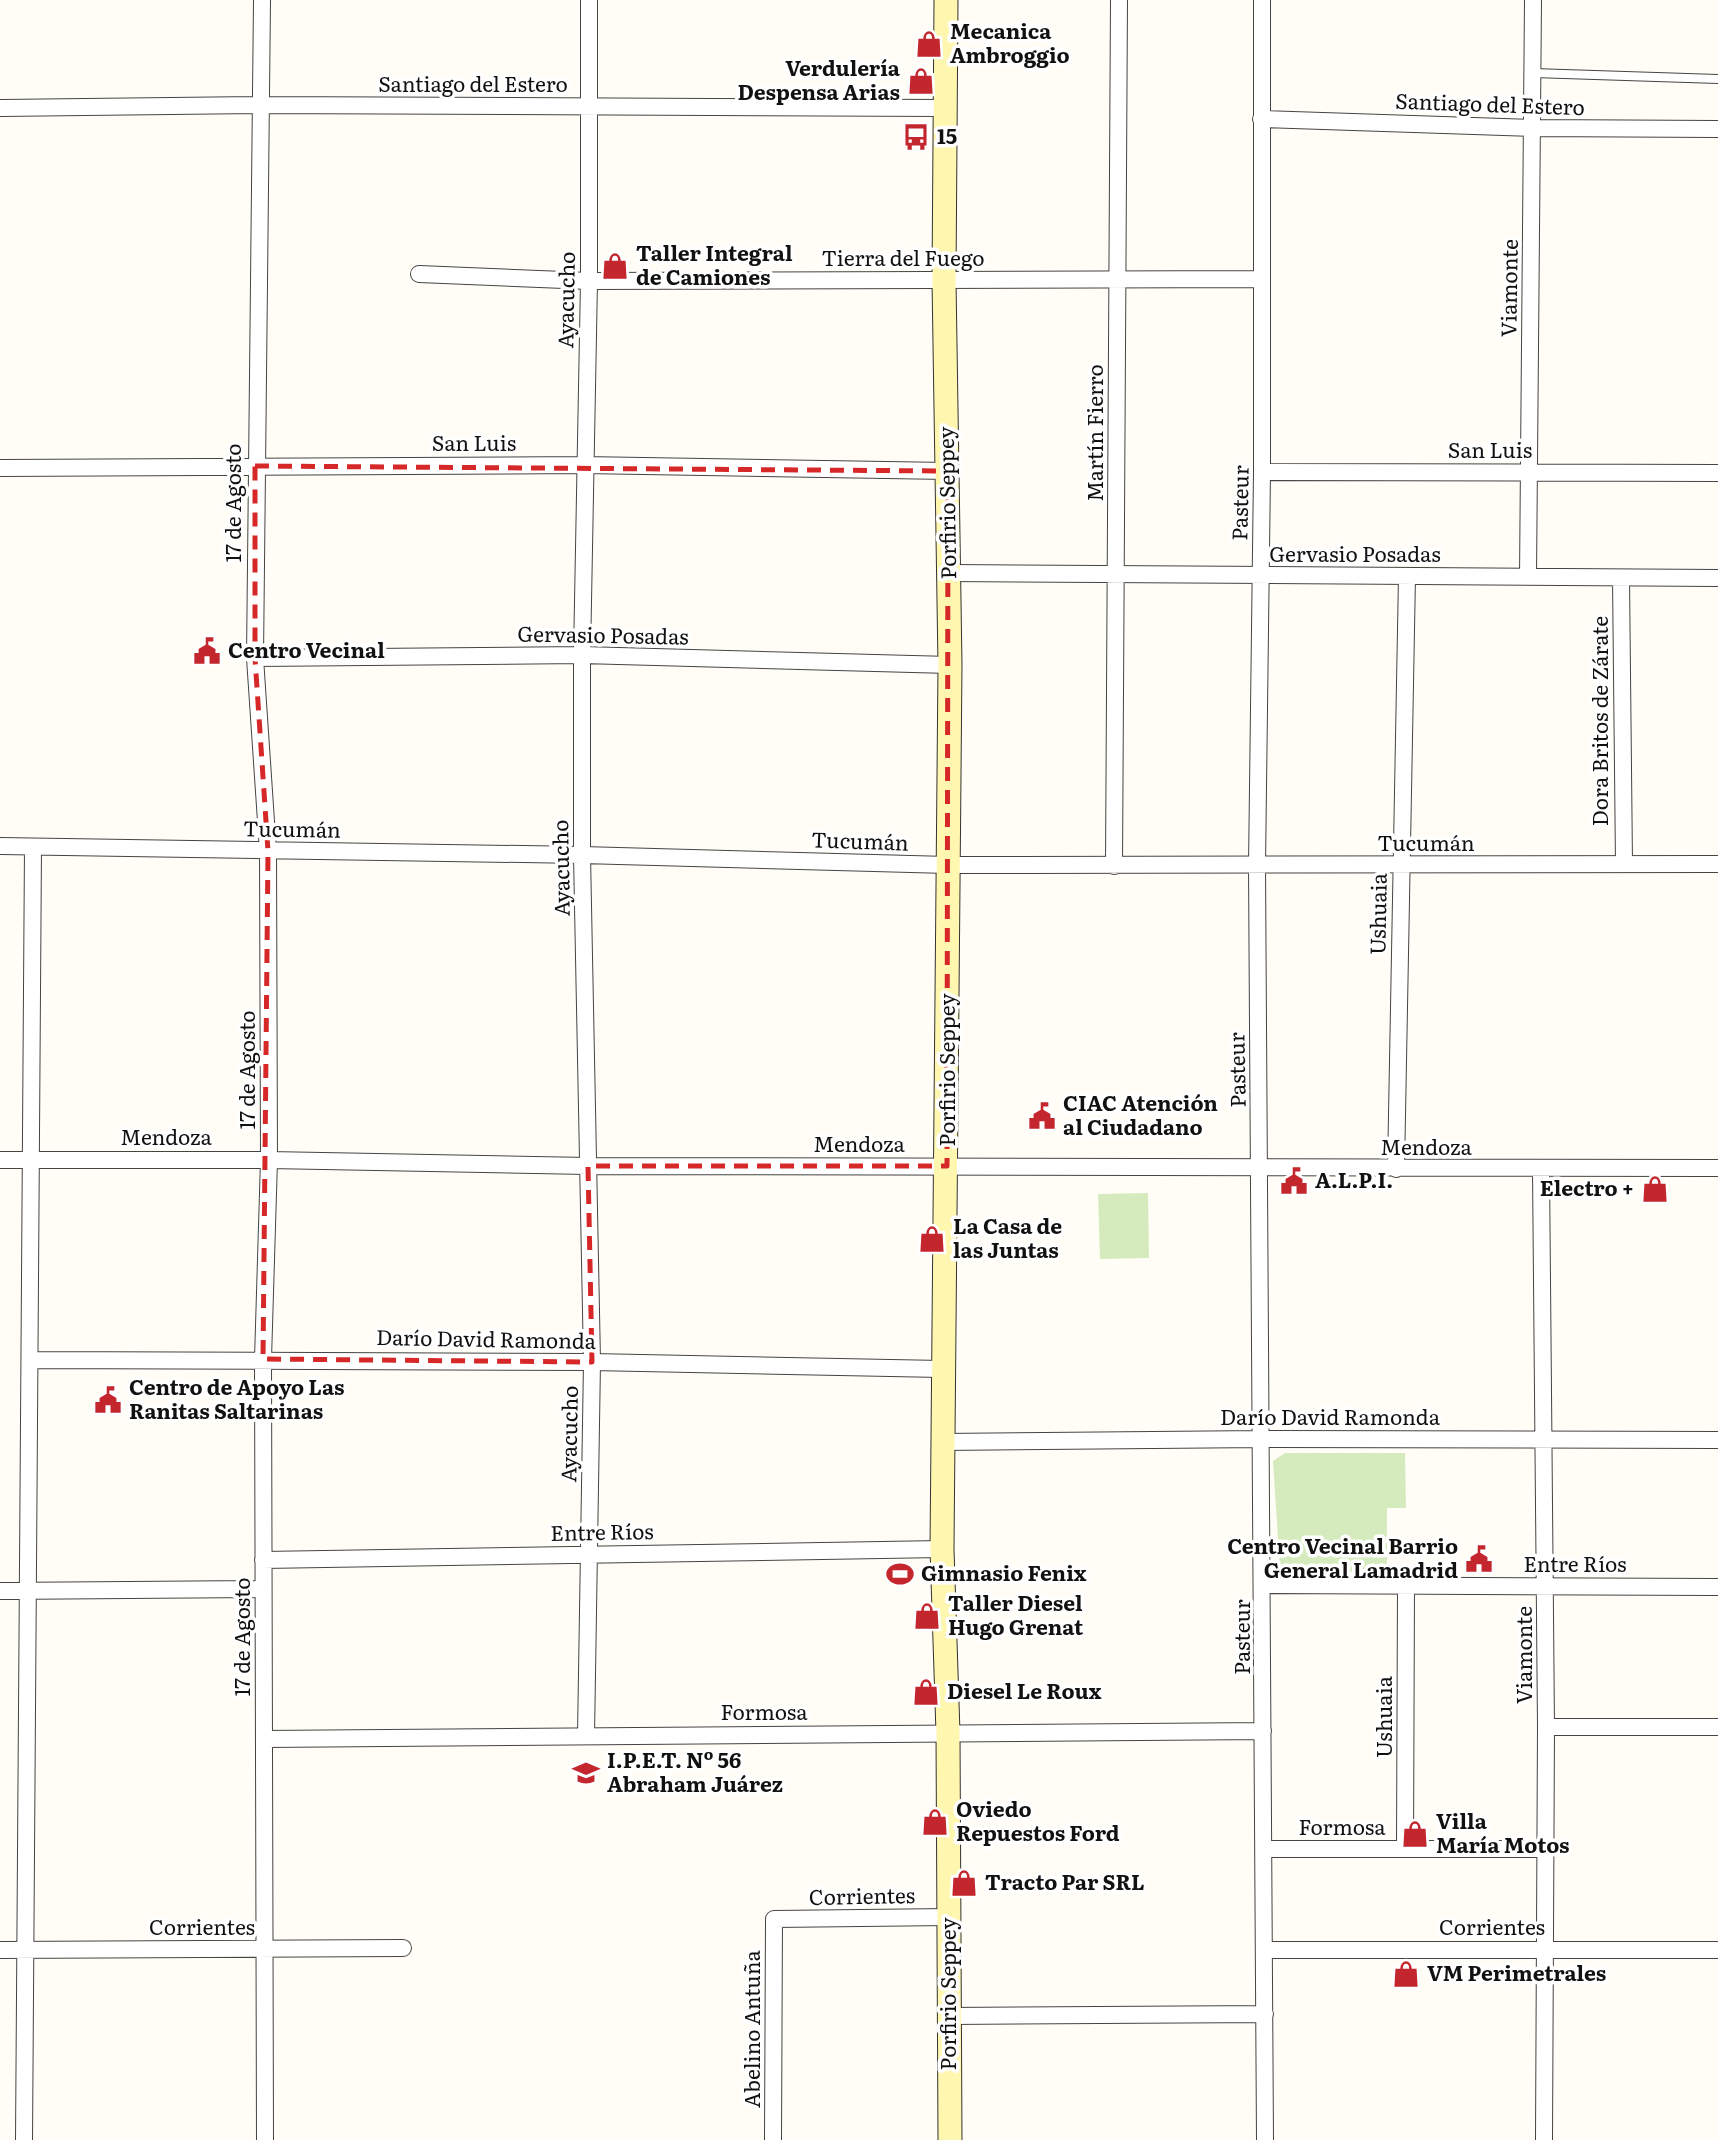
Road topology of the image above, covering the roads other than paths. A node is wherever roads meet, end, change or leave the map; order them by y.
1 (262, 0) edge
2 (589, 0) edge
3 (946, 0) edge
4 (1119, 0) edge
5 (1262, 0) edge
6 (1533, 0) edge
7 (1533, 74) junction
8 (1718, 79) edge
9 (259, 106) junction
10 (589, 107) junction
11 (0, 108) edge
12 (945, 108) junction
13 (1261, 119) junction
14 (1532, 128) junction
15 (1718, 130) edge
16 (419, 274) dead end
17 (1118, 278) junction
18 (1260, 279) junction
19 (944, 280) junction
20 (589, 281) junction
21 (583, 465) junction
22 (255, 466) junction
23 (0, 468) edge
24 (948, 471) junction
25 (1262, 472) junction
26 (1529, 472) junction
27 (1718, 473) edge
28 (949, 573) junction
29 (1116, 574) junction
30 (1260, 575) junction
31 (1406, 576) junction
32 (1528, 577) junction
33 (1621, 578) junction
34 (1718, 578) edge
35 (582, 655) junction
36 (255, 658) junction
37 (950, 665) junction
38 (0, 846) edge
39 (33, 847) junction
40 (268, 851) junction
41 (582, 855) junction
42 (1624, 864) junction
43 (1718, 864) edge
44 (1401, 865) junction
45 (948, 866) junction
46 (1114, 866) junction
47 (1257, 866) junction
48 (33, 1159) junction
49 (0, 1160) edge
50 (269, 1160) junction
51 (588, 1166) junction
52 (947, 1166) junction
53 (1718, 1168) edge
54 (1259, 1169) junction
55 (1396, 1169) junction
56 (1541, 1170) junction
57 (263, 1359) junction
58 (31, 1360) junction
59 (592, 1362) junction
60 (942, 1369) junction
61 (1542, 1438) junction
62 (1262, 1439) junction
63 (1718, 1440) edge
64 (942, 1442) junction
65 (942, 1549) junction
66 (589, 1555) junction
67 (263, 1560) junction
68 (1264, 1584) junction
69 (1406, 1586) junction
70 (1545, 1586) junction
71 (1718, 1587) edge
72 (263, 1589) junction
73 (0, 1591) edge
74 (27, 1591) junction
75 (1546, 1727) junction
76 (1718, 1727) edge
77 (1263, 1731) junction
78 (948, 1732) junction
79 (586, 1735) junction
80 (264, 1738) junction
81 (1265, 1849) junction
82 (1405, 1849) junction
83 (1545, 1849) junction
84 (949, 1917) junction
85 (774, 1919) joint
86 (262, 1948) junction
87 (403, 1948) dead end
88 (1546, 1949) junction
89 (0, 1950) edge
90 (24, 1950) junction
91 (1265, 1950) junction
92 (1718, 1950) edge
93 (1265, 2014) junction
94 (949, 2016) junction
95 (24, 2140) edge
96 (265, 2140) edge
97 (773, 2140) edge
98 (950, 2140) edge
99 (1265, 2140) edge
100 (1544, 2140) edge

1 - 9 street, 17 de Agosto
2 - 10 street, Ayacucho
3 - 12 main road, Porfirio Seppey
4 - 17 street, Martín Fierro
5 - 13 street, Pasteur
6 - 7 street, Viamonte
7 - 8 lane
7 - 14 street, Viamonte
9 - 10 street, Santiago del Estero
9 - 11 street, Santiago del Estero
9 - 22 street, 17 de Agosto
10 - 12 street, Santiago del Estero
10 - 20 street, Ayacucho
12 - 19 main road, Porfirio Seppey
13 - 14 street, Santiago del Estero
13 - 18 street, Pasteur
14 - 15 street, Santiago del Estero
14 - 26 street, Viamonte
16 - 20 street, Tierra del Fuego
17 - 18 street, Tierra del Fuego
17 - 19 street, Tierra del Fuego
17 - 29 street, Martín Fierro
18 - 25 street, Pasteur
19 - 20 street, Tierra del Fuego
19 - 24 main road, Porfirio Seppey
20 - 21 street, Ayacucho
21 - 22 street, San Luis
21 - 24 street, San Luis
21 - 35 street, Ayacucho
22 - 23 street, San Luis
22 - 36 street, 17 de Agosto
24 - 28 main road, Porfirio Seppey
25 - 26 street, San Luis
25 - 30 street, Pasteur
26 - 27 street, San Luis
26 - 32 street, Viamonte
28 - 29 street, Gervasio Posadas
28 - 37 main road, Porfirio Seppey
29 - 30 street, Gervasio Posadas
29 - 46 street, Martín Fierro
30 - 31 street, Gervasio Posadas
30 - 47 street, Pasteur
31 - 32 street, Gervasio Posadas
31 - 44 street, Ushuaia
32 - 33 street, Gervasio Posadas
33 - 34 street, Gervasio Posadas
33 - 42 street, Dora Britos de Zárate
35 - 36 street, Gervasio Posadas
35 - 37 street, Gervasio Posadas
35 - 41 street, Ayacucho
36 - 40 street, 17 de Agosto
37 - 45 main road, Porfirio Seppey
38 - 39 street, Tucumán
39 - 40 street, Tucumán
39 - 48 street
40 - 41 street, Tucumán
40 - 50 street, 17 de Agosto
41 - 45 street, Tucumán
41 - 51 street, Ayacucho
42 - 43 street, Tucumán
42 - 44 street, Tucumán
44 - 47 street, Tucumán
44 - 55 street, Ushuaia
45 - 46 street, Tucumán
45 - 52 main road, Porfirio Seppey
46 - 47 street, Tucumán
47 - 54 street, Pasteur
48 - 49 street, Mendoza
48 - 50 street, Mendoza
48 - 58 street
50 - 51 street, Mendoza
50 - 57 street, 17 de Agosto
51 - 52 street, Mendoza
51 - 59 street, Ayacucho
52 - 54 street, Mendoza
52 - 60 main road, Porfirio Seppey
53 - 56 street, Mendoza
54 - 55 street, Mendoza
54 - 62 street, Pasteur
55 - 56 street, Mendoza
56 - 61 street, Viamonte
57 - 58 street, Darío David Ramonda
57 - 59 street, Darío David Ramonda
57 - 67 street, 17 de Agosto
58 - 74 street
59 - 60 street, Darío David Ramonda
59 - 66 street, Ayacucho
60 - 64 main road, Porfirio Seppey
61 - 62 street, Darío David Ramonda
61 - 63 street, Darío David Ramonda
61 - 70 street, Viamonte
62 - 64 street, Darío David Ramonda
62 - 68 street, Pasteur
64 - 65 main road, Porfirio Seppey
65 - 66 street, Entre Ríos
65 - 78 main road, Porfirio Seppey
66 - 67 street, Entre Ríos
66 - 79 street, Ayacucho
67 - 72 street, 17 de Agosto
68 - 69 street, Entre Ríos
68 - 77 street, Pasteur
69 - 70 street, Entre Ríos
69 - 82 street, Ushuaia
70 - 71 street, Entre Ríos
70 - 75 street, Viamonte
72 - 74 street
72 - 80 street, 17 de Agosto
73 - 74 street
74 - 90 street
75 - 76 street
75 - 83 street, Viamonte
77 - 78 street, Formosa
77 - 81 street, Pasteur
78 - 79 street, Formosa
78 - 84 main road, Porfirio Seppey
79 - 80 street, Formosa
80 - 86 street, 17 de Agosto
81 - 82 street, Formosa
81 - 91 street, Pasteur
82 - 83 street, Formosa
83 - 88 street, Viamonte
84 - 85 street, Corrientes
84 - 94 main road, Porfirio Seppey
85 - 97 street, Abelino Antuña
86 - 87 street, Corrientes
86 - 90 street, Corrientes
86 - 96 street, 17 de Agosto
88 - 91 street, Corrientes
88 - 92 street, Corrientes
88 - 100 street, Viamonte
89 - 90 street, Corrientes
90 - 95 street
91 - 93 street, Pasteur
93 - 94 street
93 - 99 street, Pasteur
94 - 98 main road, Porfirio Seppey

